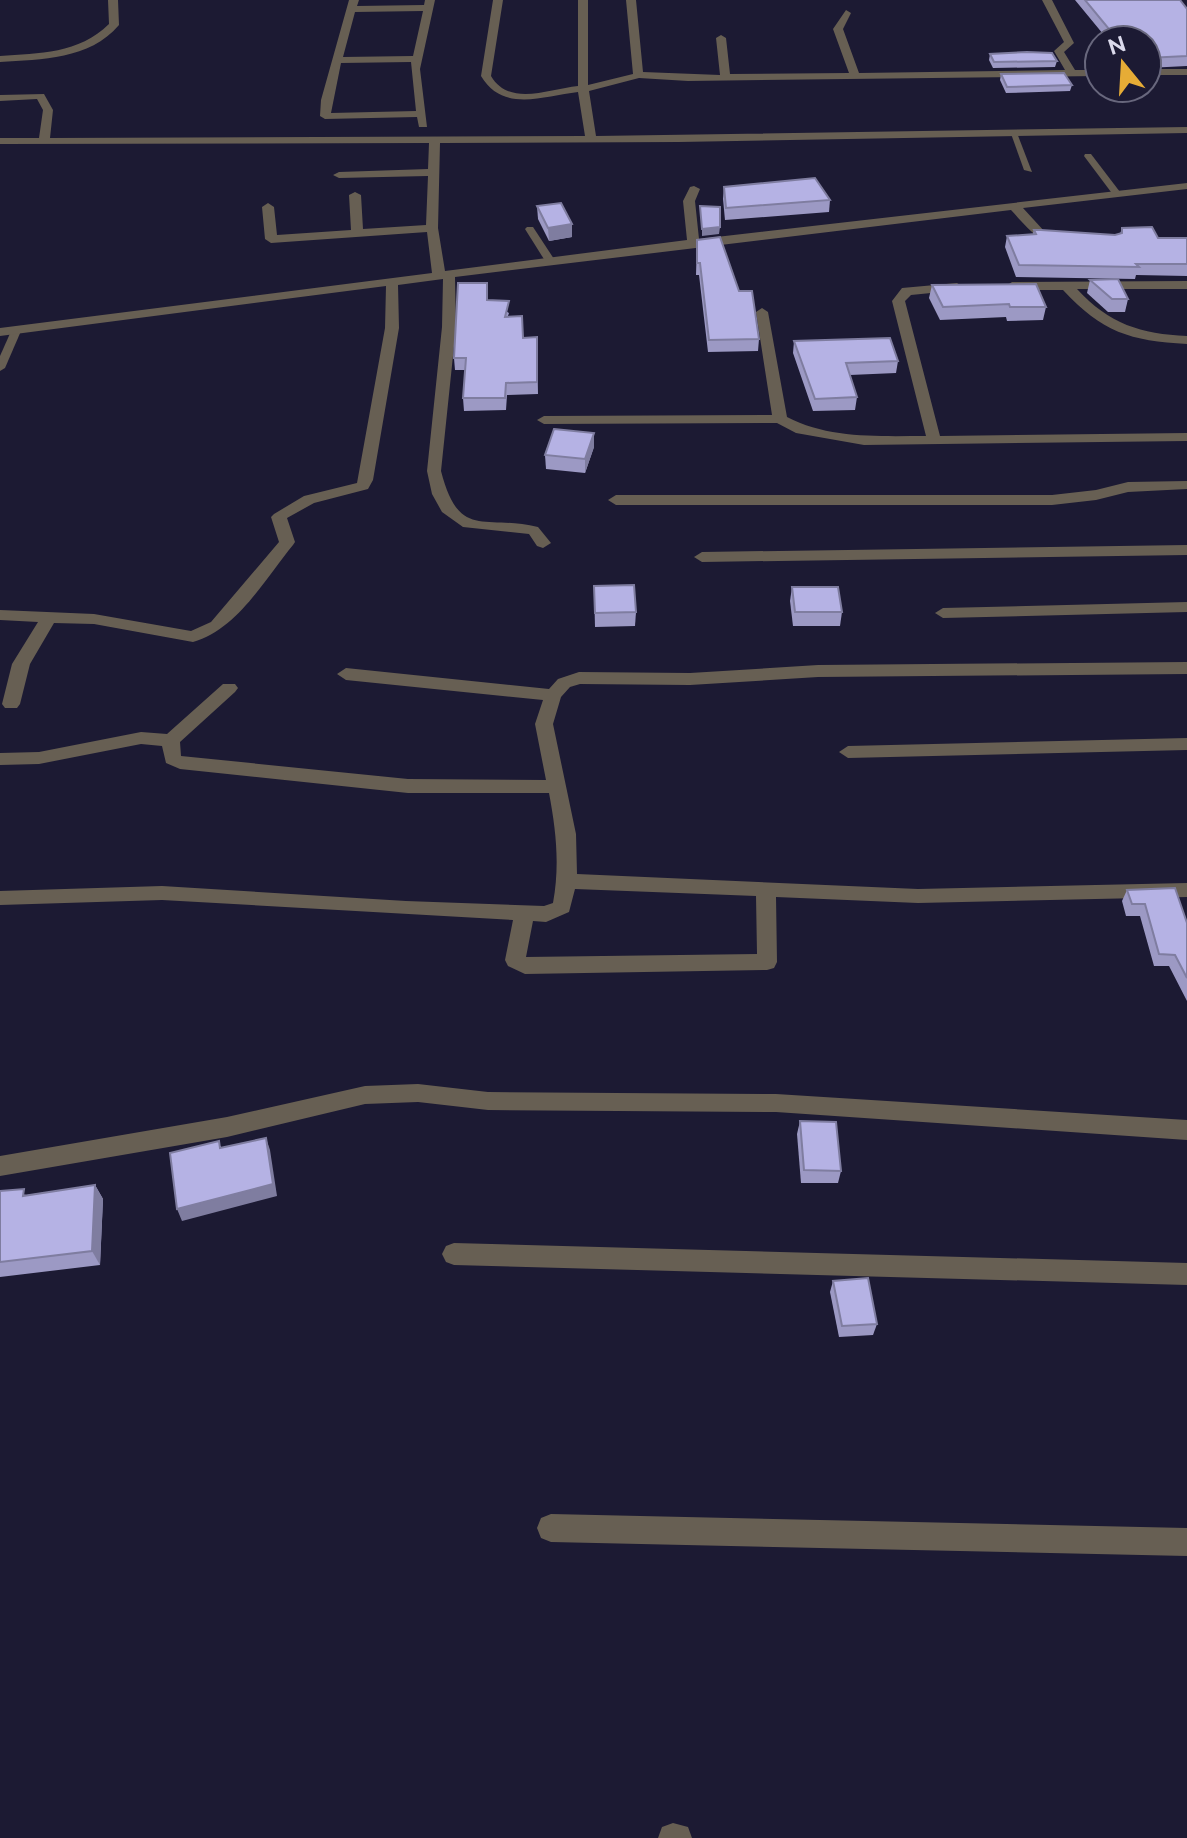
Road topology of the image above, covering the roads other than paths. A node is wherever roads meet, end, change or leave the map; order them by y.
1 (113, 0) edge
2 (498, 0) edge
3 (583, 0) edge
4 (631, 0) edge
5 (1047, 0) edge
6 (352, 4) edge
7 (429, 4) edge
8 (846, 13) dead end
9 (721, 38) dead end
10 (0, 59) edge
11 (416, 59) junction
12 (337, 60) junction
13 (1163, 72) edge
14 (1187, 72) edge
15 (1072, 73) junction
16 (1083, 73) edge
17 (638, 75) junction
18 (855, 76) junction
19 (725, 77) junction
20 (583, 89) junction
21 (0, 98) edge
22 (422, 114) junction
23 (325, 116) junction
24 (1187, 130) edge
25 (1013, 133) junction
26 (430, 139) junction
27 (591, 139) junction
28 (44, 140) junction
29 (320, 140) junction
30 (0, 141) edge
31 (1088, 156) dead end
32 (1029, 170) dead end
33 (436, 172) junction
34 (339, 175) dead end
35 (1187, 186) edge
36 (694, 189) dead end
37 (1117, 194) junction
38 (355, 195) dead end
39 (1014, 206) junction
40 (268, 207) dead end
41 (432, 228) junction
42 (530, 229) dead end
43 (357, 234) junction
44 (1070, 240) edge
45 (693, 243) junction
46 (551, 262) junction
47 (444, 275) junction
48 (392, 283) junction
49 (1187, 285) edge
50 (970, 286) edge
51 (1001, 286) edge
52 (1067, 286) junction
53 (762, 312) dead end
54 (16, 331) junction
55 (0, 332) edge
56 (1187, 340) edge
57 (0, 368) edge
58 (780, 419) junction
59 (544, 420) dead end
60 (1187, 437) edge
61 (934, 439) junction
62 (1187, 485) edge
63 (616, 500) dead end
64 (543, 543) dead end
65 (1187, 550) edge
66 (702, 557) dead end
67 (1187, 607) edge
68 (943, 613) dead end
69 (0, 615) edge
70 (50, 616) junction
71 (1187, 668) edge
72 (346, 674) dead end
73 (229, 688) dead end
74 (553, 695) junction
75 (11, 704) dead end
76 (171, 740) junction
77 (1187, 744) edge
78 (848, 752) dead end
79 (0, 759) edge
80 (558, 787) junction
81 (567, 881) junction
82 (766, 889) junction
83 (1187, 890) edge
84 (0, 898) edge
85 (525, 913) junction
86 (1187, 1130) edge
87 (0, 1166) edge
88 (454, 1254) dead end
89 (1187, 1274) edge
90 (551, 1528) dead end
91 (1187, 1542) edge

1 - 10 street
2 - 20 street
3 - 20 street
4 - 17 street
5 - 15 street
6 - 7 street
6 - 12 street
7 - 11 street
8 - 18 street
9 - 19 street
11 - 12 street
11 - 22 street
12 - 23 street
13 - 14 street
15 - 16 street
15 - 18 street
17 - 19 street
17 - 20 street
18 - 19 street
20 - 27 street
21 - 28 street
22 - 23 street
22 - 26 street
23 - 29 street
24 - 25 street
25 - 27 street
25 - 32 lane
26 - 27 street
26 - 29 street
26 - 33 street
28 - 29 street
28 - 30 street
31 - 37 lane
33 - 34 street
33 - 41 street
35 - 37 street
36 - 45 street
37 - 39 street
38 - 43 street
39 - 44 street
39 - 45 street
40 - 43 street
41 - 43 street
41 - 47 street
42 - 46 lane
45 - 46 street
46 - 47 street
47 - 48 street
47 - 64 street
48 - 54 street
48 - 70 street
49 - 52 street
50 - 61 street
51 - 52 street
52 - 56 street
53 - 58 street
54 - 55 street
54 - 57 lane
58 - 59 street
58 - 61 street
60 - 61 street
62 - 63 street
65 - 66 street
67 - 68 street
69 - 70 street
70 - 75 street
71 - 74 street
72 - 74 street
73 - 76 street
74 - 80 street
76 - 79 street
76 - 80 street
77 - 78 street
80 - 81 street
81 - 82 street
81 - 85 street
82 - 83 street
82 - 85 street
84 - 85 street
86 - 87 street
88 - 89 street
90 - 91 street

